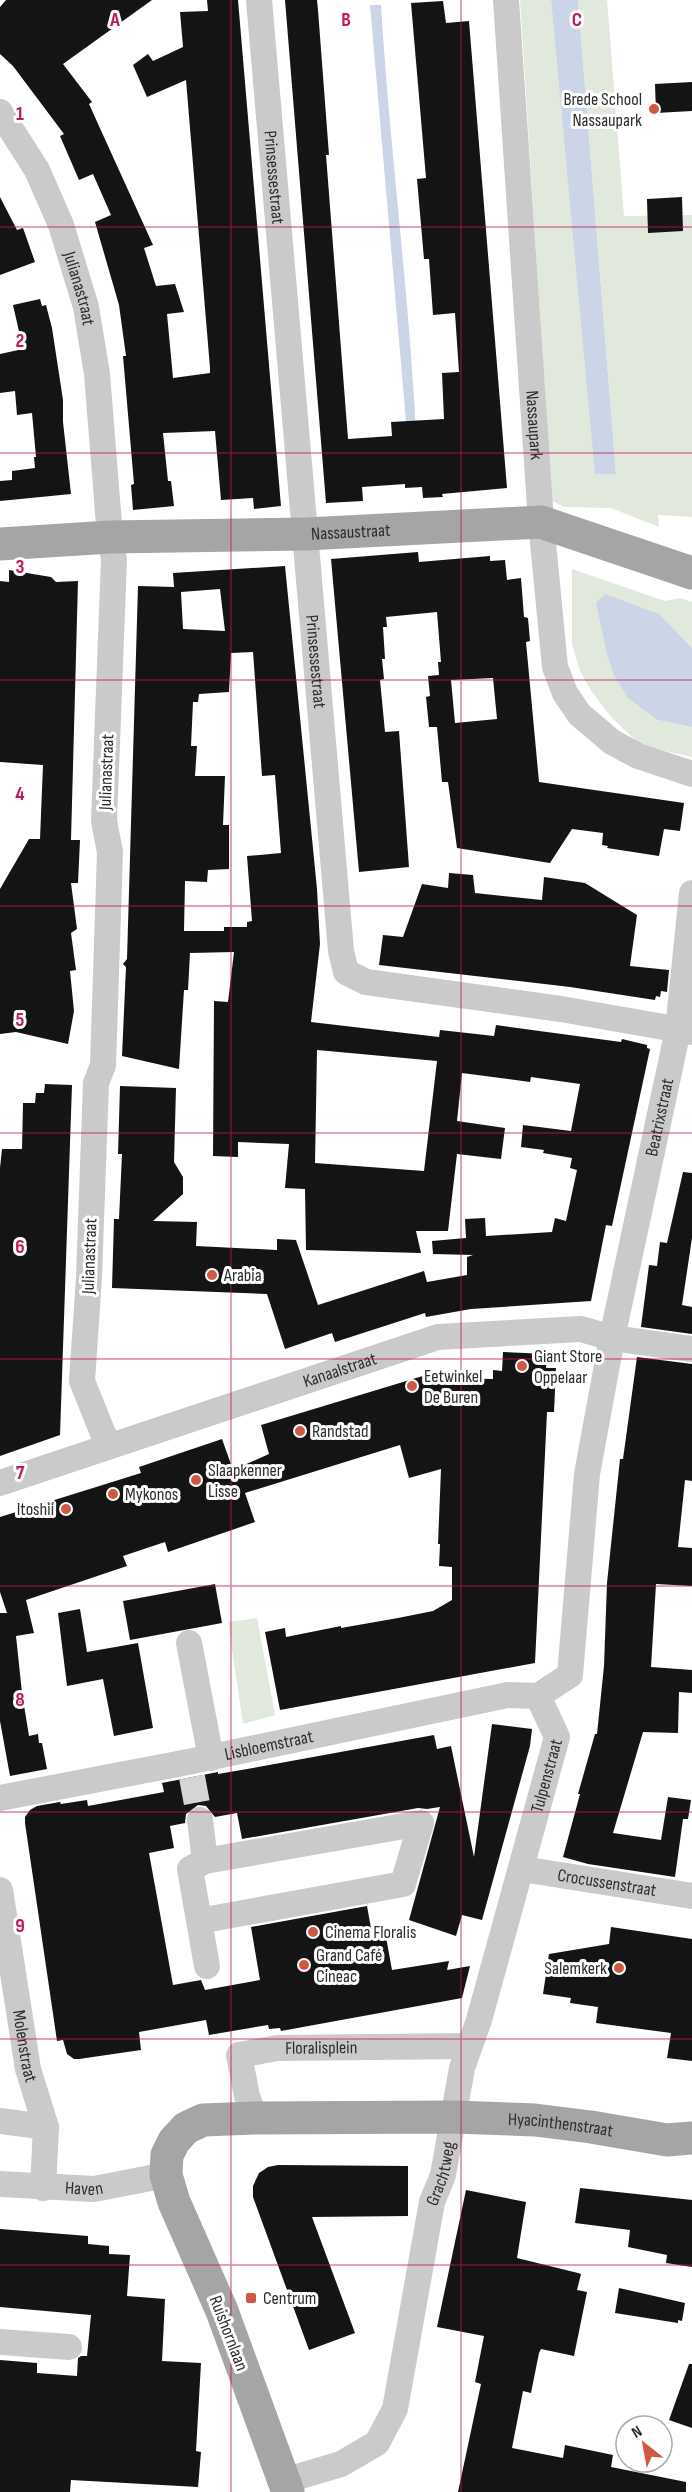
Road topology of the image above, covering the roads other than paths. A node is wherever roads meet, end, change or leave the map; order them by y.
1 (259, 0) edge
2 (506, 0) edge
3 (0, 112) edge
4 (541, 522) junction
5 (306, 534) junction
6 (110, 537) junction
7 (0, 544) edge
8 (692, 573) edge
9 (692, 774) edge
10 (692, 892) edge
11 (685, 1031) edge
12 (612, 1338) junction
13 (692, 1349) edge
14 (108, 1446) junction
15 (0, 1483) edge
16 (189, 1644) dead end
17 (538, 1696) junction
18 (197, 1766) junction
19 (0, 1798) edge
20 (200, 1820) tunnel mouth
21 (205, 1861) junction
22 (522, 1869) junction
23 (0, 1890) edge
24 (692, 1896) edge
25 (199, 1921) junction
26 (207, 1966) dead end
27 (468, 2046) junction
28 (453, 2117) junction
29 (255, 2118) junction
30 (0, 2121) edge
31 (46, 2127) junction
32 (684, 2144) edge
33 (166, 2175) junction
34 (0, 2184) edge
35 (43, 2188) junction
36 (0, 2342) edge
37 (69, 2348) dead end
38 (286, 2487) edge

1 - 5 street, Prinsessestraat
2 - 4 street, Nassaupark
3 - 6 street, Julianastraat
4 - 5 main road, Nassaustraat
4 - 8 main road, Nassaustraat
4 - 9 street, Nassaupark
5 - 6 main road, Nassaustraat
5 - 11 street, Prinsessestraat
6 - 7 main road, Nassaustraat
6 - 14 street, Julianastraat
10 - 11 street, Beatrixstraat
11 - 12 street, Beatrixstraat
12 - 13 street, Kanaalstraat
12 - 14 street, Kanaalstraat
12 - 17 street
14 - 15 street, Kanaalstraat
16 - 18 street
17 - 18 street, Lisbloemstraat
17 - 22 street, Tulpenstraat
18 - 19 street, Lisbloemstraat
20 - 21 street
21 - 25 street
21 - 25 street
22 - 24 street, Crocussenstraat
22 - 27 street, Tulpenstraat
23 - 31 street, Molenstraat
25 - 26 street
27 - 28 street, Tulpenstraat
27 - 29 street, Floralisplein
28 - 29 main road, Grachtweg
28 - 32 main road, Hyacinthenstraat
28 - 38 street, Grachtweg
29 - 33 main road, Grachtweg
30 - 31 street
31 - 35 street
33 - 35 street, Haven
33 - 38 main road, Ruishornlaan
34 - 35 street, Haven
36 - 37 street

